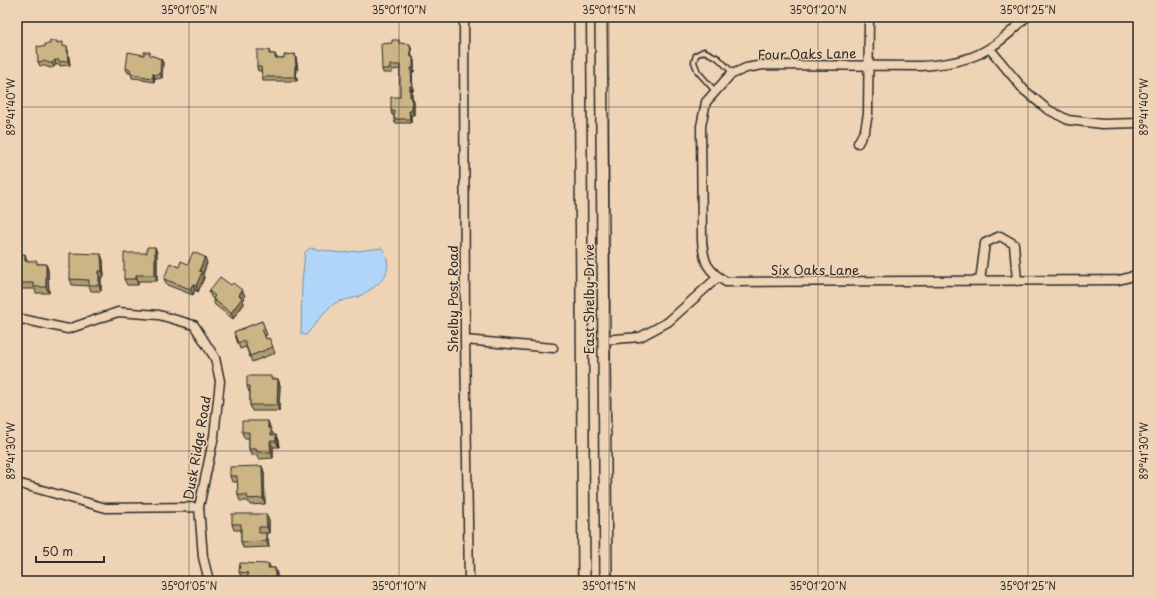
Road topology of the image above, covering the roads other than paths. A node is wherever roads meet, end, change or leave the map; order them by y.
1 (464, 17) edge
2 (580, 17) edge
3 (601, 17) edge
4 (869, 17) edge
5 (1026, 17) edge
6 (990, 49) junction
7 (869, 66) junction
8 (733, 73) junction
9 (715, 91) junction
10 (1138, 123) edge
11 (858, 143) dead end
12 (1138, 274) edge
13 (718, 277) junction
14 (1017, 281) junction
15 (980, 282) junction
16 (17, 318) edge
17 (465, 340) junction
18 (603, 340) junction
19 (553, 348) dead end
20 (17, 483) edge
21 (199, 507) junction
22 (209, 581) edge
23 (469, 581) edge
24 (584, 581) edge
25 (606, 581) edge

1 - 17 street, Shelby Post Road
2 - 24 main road, East Shelby Drive
3 - 18 main road, East Shelby Drive
4 - 7 street
5 - 6 street, Four Oaks Lane
6 - 7 street, Four Oaks Lane
6 - 10 street
7 - 8 street, Four Oaks Lane
7 - 11 street
8 - 9 street, Four Oaks Lane
8 - 9 lane
9 - 13 street, Four Oaks Lane
12 - 14 street, Six Oaks Lane
13 - 15 street, Six Oaks Lane
13 - 18 street
14 - 15 street, Six Oaks Lane
14 - 15 street
16 - 21 street, Dusk Ridge Road
17 - 19 street
17 - 23 street, Shelby Post Road
18 - 25 main road, East Shelby Drive
20 - 21 street
21 - 22 street, Dusk Ridge Road

